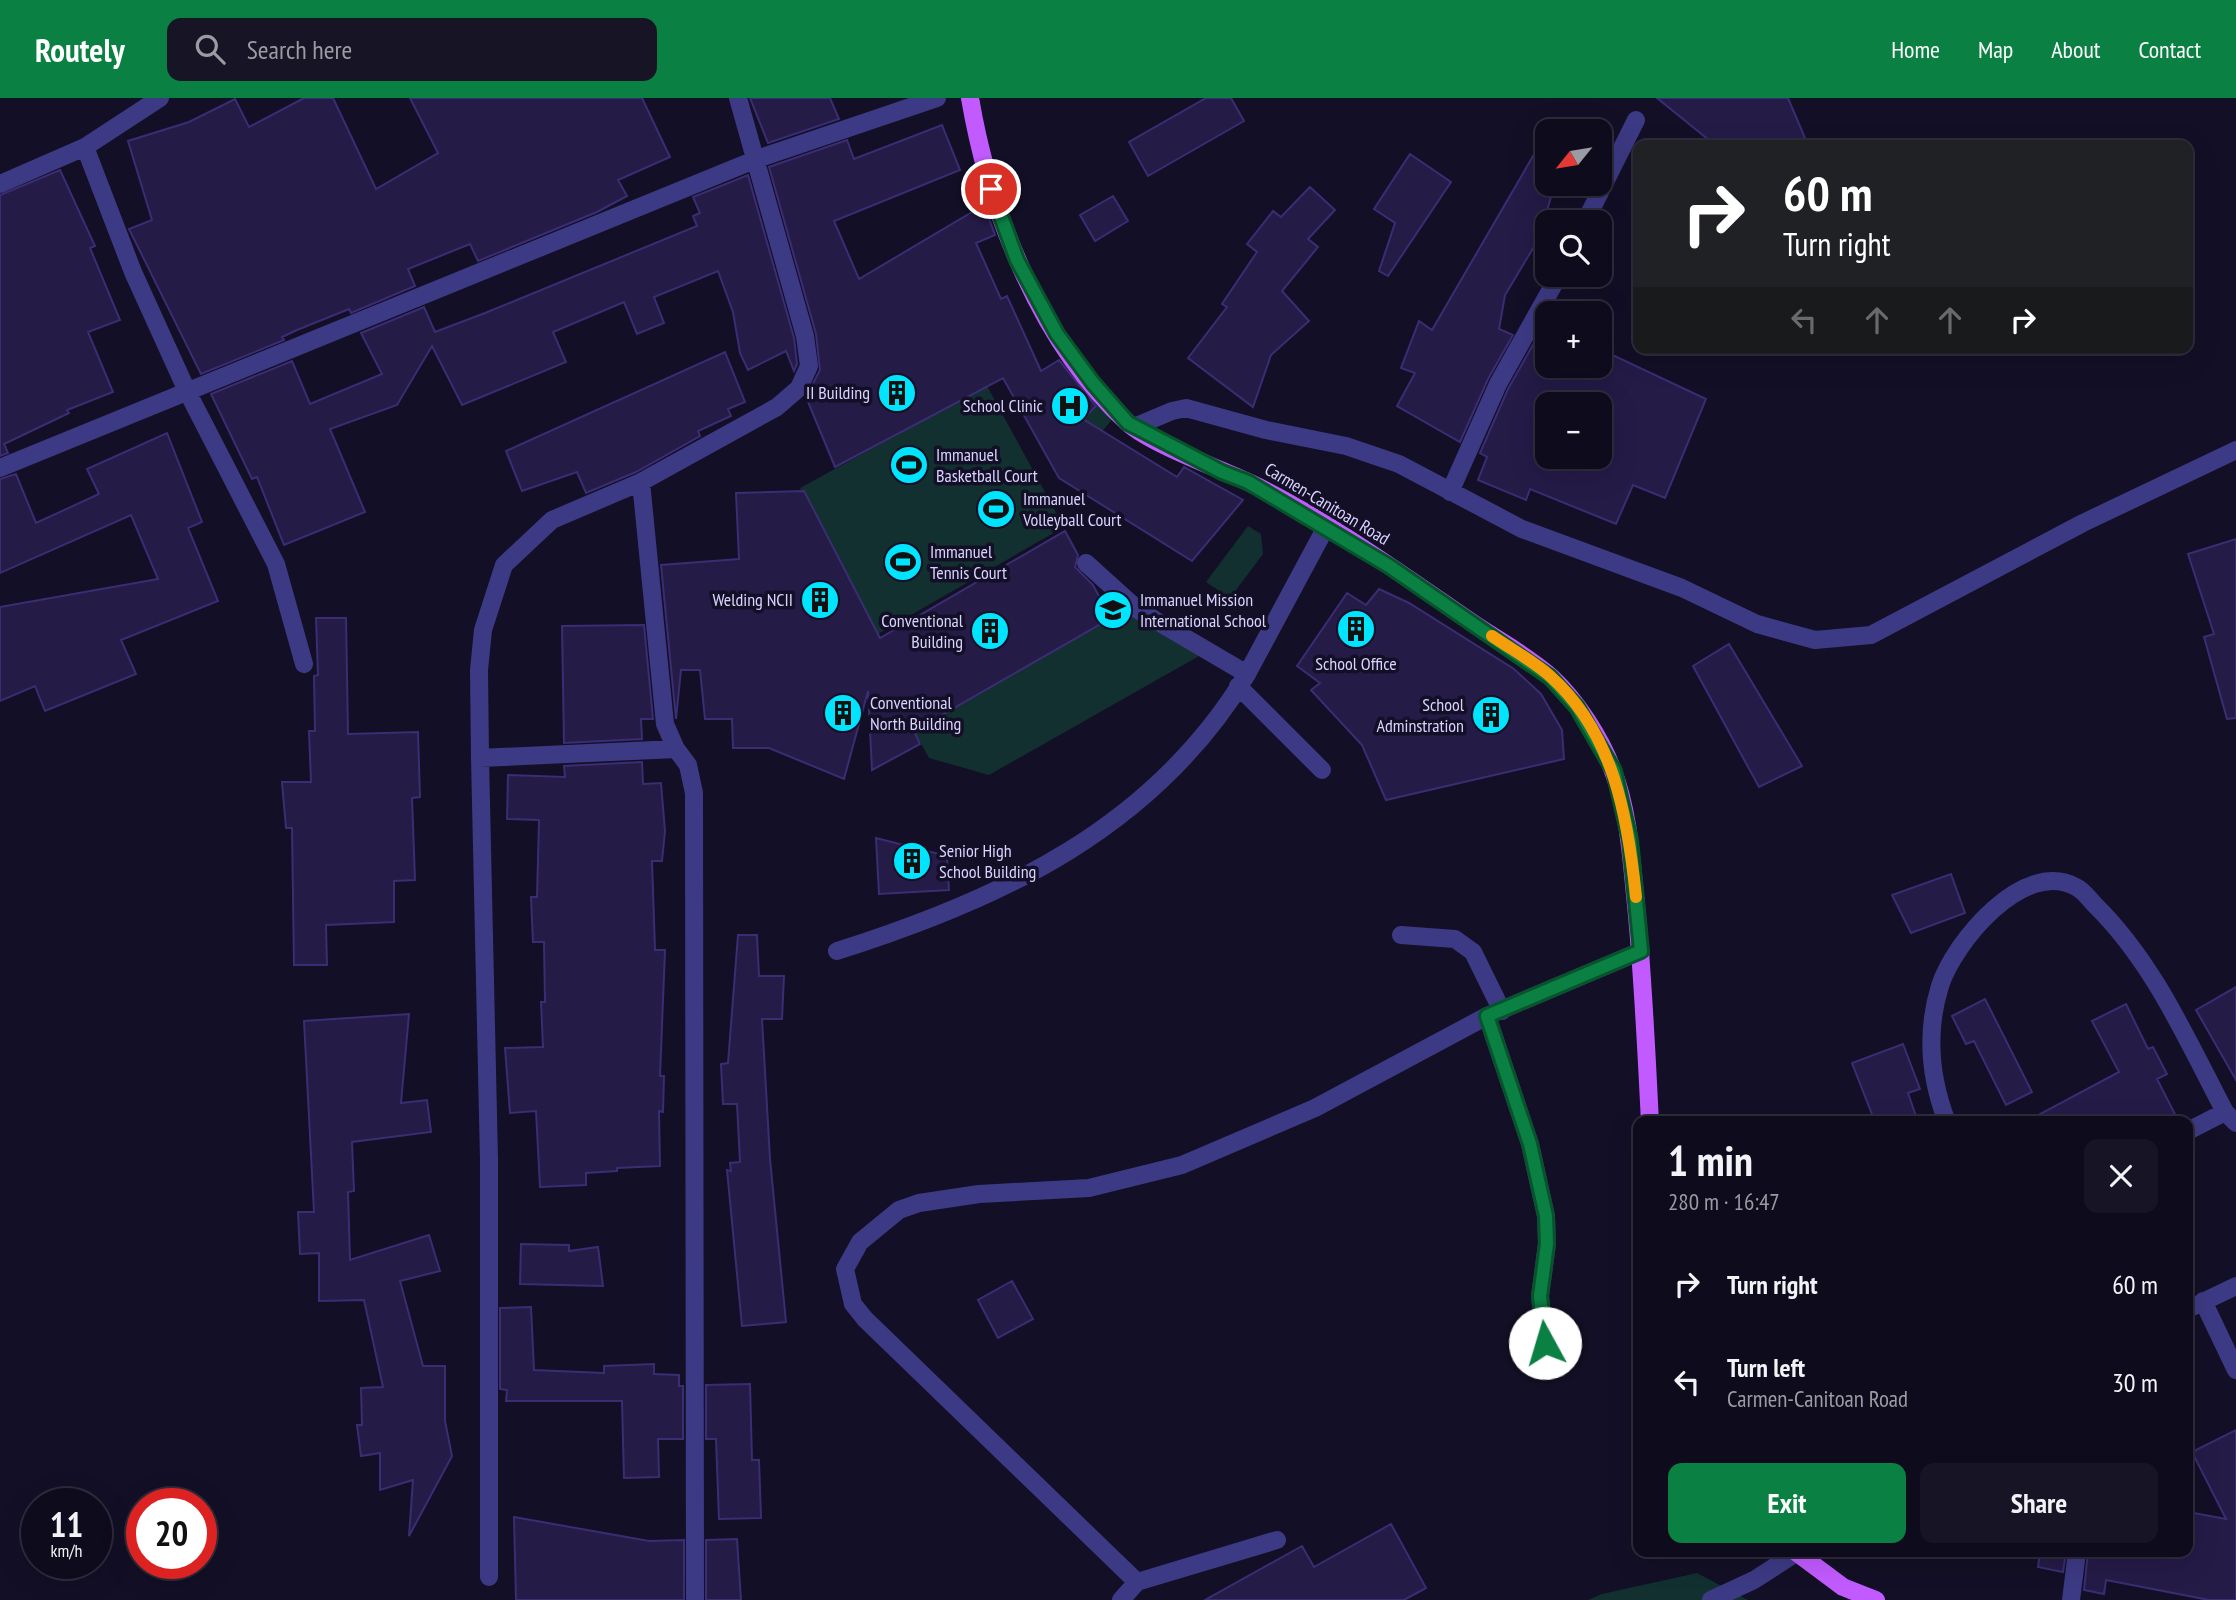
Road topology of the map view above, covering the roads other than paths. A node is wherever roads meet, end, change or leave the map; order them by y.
1 (160, 98) edge
2 (738, 98) edge
3 (937, 98) edge
4 (970, 98) edge
5 (1636, 120) dead end
6 (85, 147) junction
7 (757, 159) junction
8 (0, 184) edge
9 (1591, 210) edge
10 (1552, 287) edge
11 (187, 391) junction
12 (1134, 427) junction
13 (2236, 450) edge
14 (0, 468) edge
15 (641, 482) junction
16 (1450, 492) junction
17 (1326, 527) junction
18 (1086, 563) dead end
19 (304, 664) dead end
20 (1243, 680) junction
21 (676, 749) junction
22 (480, 758) junction
23 (1322, 770) dead end
24 (1401, 935) dead end
25 (836, 951) dead end
26 (1641, 951) junction
27 (1494, 1014) junction
28 (1650, 1116) edge
29 (1945, 1116) edge
30 (2231, 1118) edge
31 (2193, 1129) edge
32 (2236, 1286) edge
33 (2195, 1305) edge
34 (1548, 1366) dead end
35 (2236, 1370) edge
36 (1277, 1540) dead end
37 (1790, 1557) edge
38 (1801, 1557) edge
39 (2076, 1557) edge
40 (489, 1577) dead end
41 (1137, 1582) junction
42 (1844, 1593) edge
43 (695, 1600) edge
44 (1121, 1600) edge
45 (1711, 1600) edge
46 (1876, 1600) edge
47 (2071, 1600) edge

1 - 6 street
2 - 7 street
3 - 7 street
4 - 12 main road, Carmen-Canitoan Road
5 - 9 street
6 - 8 street
6 - 11 street
7 - 11 street
7 - 15 street
10 - 16 street
11 - 14 street
11 - 19 street
12 - 16 street
12 - 17 main road, Carmen-Canitoan Road
13 - 16 street
15 - 21 street
15 - 22 street
17 - 20 street
17 - 26 main road, Carmen-Canitoan Road
18 - 20 street
20 - 23 street
20 - 25 street
21 - 22 street
21 - 43 street
22 - 40 street
24 - 27 street
26 - 27 street
26 - 28 main road, Carmen-Canitoan Road
27 - 34 street
27 - 41 street
29 - 30 street
30 - 31 street
32 - 33 street
33 - 35 street
36 - 41 street
37 - 45 street
38 - 42 main road
39 - 47 street
41 - 44 street
42 - 46 main road

